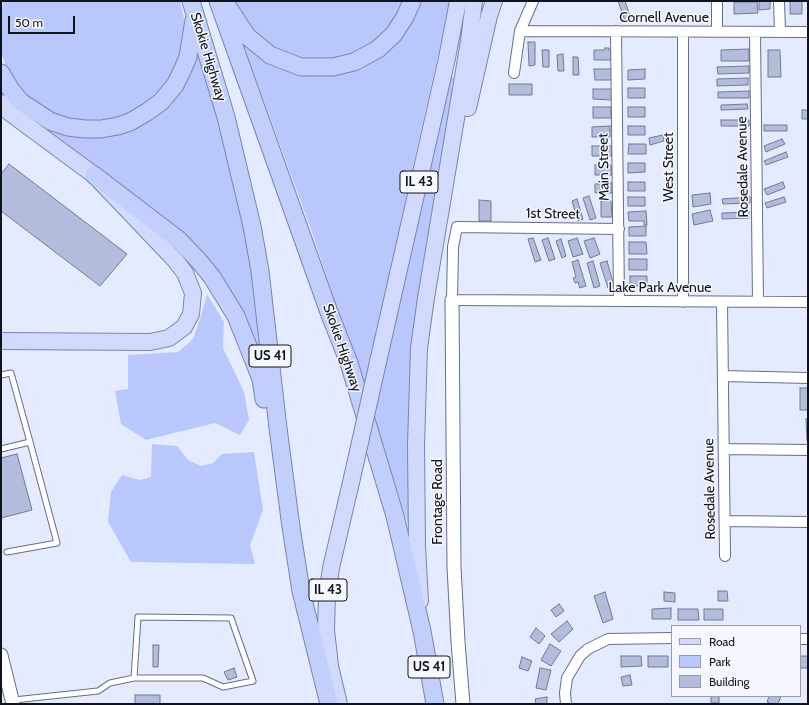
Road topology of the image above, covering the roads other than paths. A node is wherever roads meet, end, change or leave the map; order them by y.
1 (218, 1) edge
2 (225, 1) edge
3 (412, 1) edge
4 (458, 1) edge
5 (474, 1) edge
6 (494, 1) edge
7 (532, 1) edge
8 (717, 1) edge
9 (779, 1) edge
10 (193, 6) edge
11 (520, 31) junction
12 (616, 32) junction
13 (683, 32) junction
14 (717, 32) junction
15 (755, 32) junction
16 (780, 32) junction
17 (808, 32) edge
18 (514, 72) dead end
19 (1, 73) edge
20 (1, 103) edge
21 (94, 175) junction
22 (442, 200) junction
23 (618, 229) junction
24 (452, 300) junction
25 (619, 301) junction
26 (683, 302) junction
27 (722, 302) junction
28 (758, 302) junction
29 (808, 302) edge
30 (1, 342) edge
31 (1, 375) edge
32 (723, 376) junction
33 (808, 378) edge
34 (30, 442) junction
35 (1, 449) edge
36 (724, 449) junction
37 (808, 450) edge
38 (725, 521) junction
39 (808, 522) edge
40 (7, 552) dead end
41 (725, 556) dead end
42 (301, 591) junction
43 (422, 631) junction
44 (671, 638) edge
45 (1, 655) edge
46 (134, 678) junction
47 (13, 702) edge
48 (329, 704) edge
49 (339, 704) edge
50 (435, 704) edge
51 (463, 704) edge
52 (566, 704) edge

1 - 43 highway, Skokie Highway / US 41
2 - 3 highway
4 - 49 main road, IL 43, bridge
5 - 22 main road, IL 43
6 - 22 main road
7 - 11 street
8 - 14 street
9 - 16 street
10 - 19 highway
10 - 42 highway, Skokie Highway / US 41
11 - 12 street, Cornell Avenue
11 - 18 street
12 - 13 street, Cornell Avenue
12 - 23 street, Main Street
13 - 14 street, Cornell Avenue
13 - 26 street, West Street
14 - 15 street, Cornell Avenue
15 - 16 street, Cornell Avenue
15 - 28 street, Rosedale Avenue
16 - 17 street, Cornell Avenue
20 - 21 main road
21 - 30 main road
21 - 42 highway
22 - 43 main road, IL 43
23 - 24 street, 1st Street
23 - 25 street, Main Street
24 - 25 street, Lake Park Avenue
24 - 51 street, Frontage Road
25 - 26 street, Lake Park Avenue
26 - 27 street, Lake Park Avenue
27 - 28 street, Lake Park Avenue
27 - 32 street, Rosedale Avenue
28 - 29 street, Lake Park Avenue
31 - 34 lane
32 - 33 street
32 - 36 street, Rosedale Avenue
34 - 35 lane
34 - 40 lane
36 - 37 street
36 - 38 street, Rosedale Avenue
38 - 39 street
38 - 41 street, Rosedale Avenue
42 - 48 highway, Skokie Highway / US 41
43 - 50 highway, Skokie Highway / US 41
44 - 52 street
45 - 47 street
46 - 46 lane
46 - 47 lane

